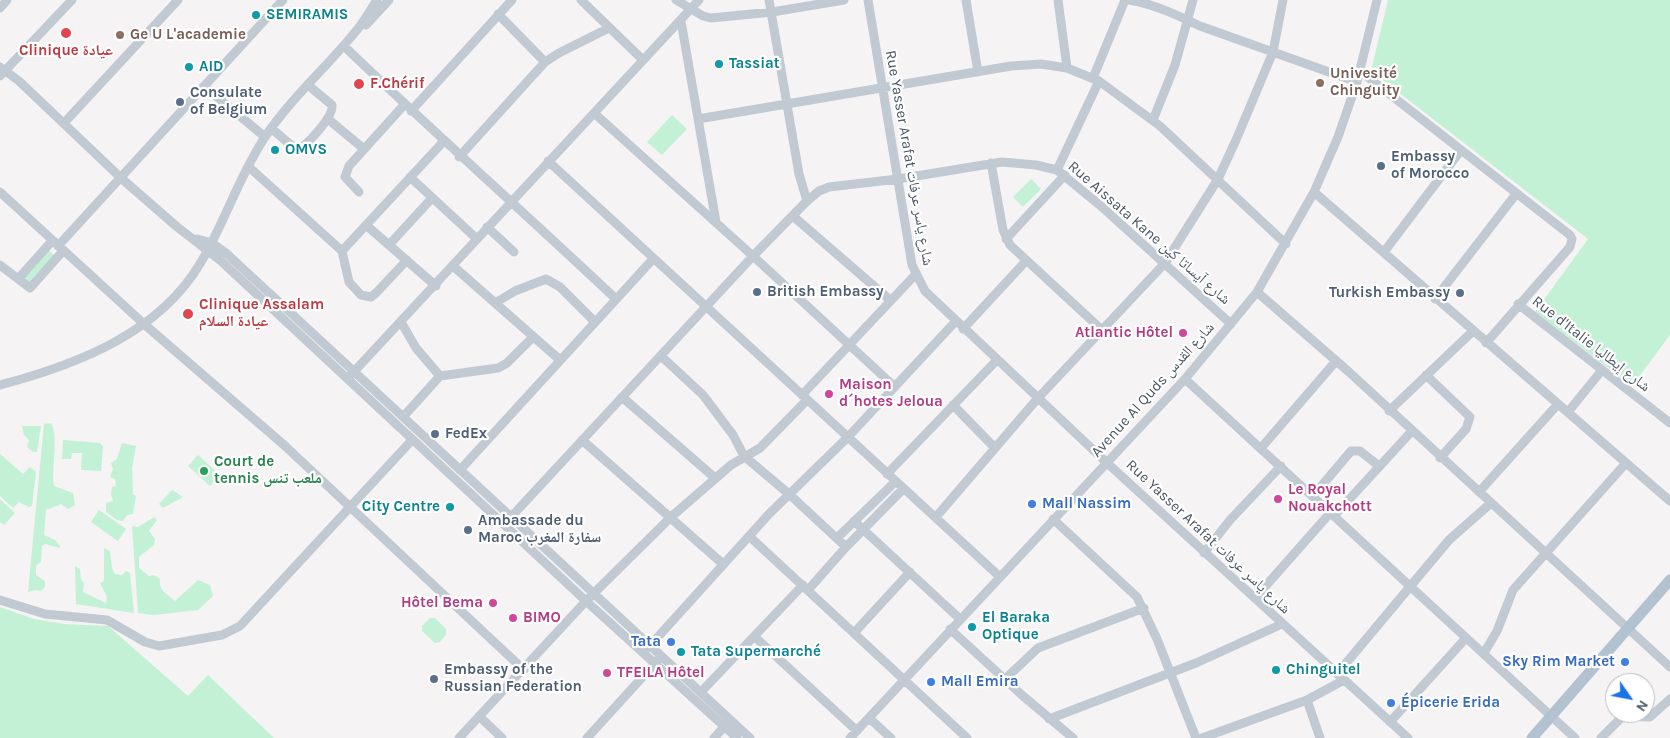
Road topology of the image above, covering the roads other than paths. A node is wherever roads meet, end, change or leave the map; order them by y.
1 (7, 0) edge
2 (72, 0) edge
3 (178, 0) edge
4 (283, 0) edge
5 (377, 0) edge
6 (389, 0) edge
7 (512, 0) edge
8 (581, 0) edge
9 (676, 0) edge
10 (700, 0) edge
11 (769, 0) edge
12 (844, 0) edge
13 (868, 0) edge
14 (966, 0) edge
15 (971, 0) edge
16 (1058, 0) edge
17 (1127, 0) edge
18 (1193, 0) edge
19 (1282, 0) edge
20 (1377, 0) edge
21 (0, 8) edge
22 (691, 9) junction
23 (772, 12) junction
24 (498, 14) junction
25 (682, 20) junction
26 (1190, 20) junction
27 (609, 28) junction
28 (357, 30) junction
29 (344, 46) junction
30 (1273, 52) junction
31 (0, 59) edge
32 (643, 60) junction
33 (545, 62) junction
34 (1067, 68) junction
35 (5, 71) edge
36 (1360, 71) junction
37 (978, 72) junction
38 (1096, 79) junction
39 (1357, 82) junction
40 (308, 85) junction
41 (204, 86) junction
42 (882, 90) junction
43 (789, 105) junction
44 (408, 108) junction
45 (594, 113) junction
46 (328, 118) junction
47 (698, 119) junction
48 (1153, 120) junction
49 (64, 123) junction
50 (272, 128) junction
51 (265, 137) junction
52 (443, 142) junction
53 (364, 149) junction
54 (1460, 150) junction
55 (459, 157) junction
56 (548, 162) junction
57 (991, 163) junction
58 (249, 167) junction
59 (1061, 173) junction
60 (410, 177) junction
61 (121, 178) junction
62 (898, 179) junction
63 (1218, 179) junction
64 (0, 192) edge
65 (359, 192) dead end
66 (1314, 192) junction
67 (1516, 194) junction
68 (432, 198) junction
69 (512, 201) junction
70 (807, 201) junction
71 (794, 217) junction
72 (716, 222) junction
73 (366, 225) junction
74 (487, 227) junction
75 (477, 239) junction
76 (1006, 240) junction
77 (1286, 244) junction
78 (389, 245) junction
79 (58, 246) junction
80 (210, 247) junction
81 (342, 251) junction
82 (514, 252) dead end
83 (1384, 252) junction
84 (753, 256) junction
85 (653, 259) junction
86 (407, 260) junction
87 (1025, 262) junction
88 (1164, 263) junction
89 (0, 265) edge
90 (453, 266) junction
91 (915, 275) junction
92 (18, 279) junction
93 (436, 286) junction
94 (1257, 292) junction
95 (616, 299) junction
96 (1435, 299) junction
97 (890, 300) junction
98 (495, 303) junction
99 (1518, 304) junction
100 (706, 307) junction
101 (401, 322) junction
102 (595, 322) junction
103 (956, 322) junction
104 (144, 324) junction
105 (1231, 324) junction
106 (963, 330) junction
107 (1102, 330) junction
108 (1473, 331) junction
109 (533, 337) junction
110 (1486, 343) junction
111 (848, 344) junction
112 (661, 356) junction
113 (560, 360) junction
114 (996, 361) junction
115 (1336, 361) junction
116 (1602, 370) junction
117 (1426, 375) junction
118 (350, 376) junction
119 (440, 376) junction
120 (1185, 379) junction
121 (2, 382) edge
122 (895, 387) junction
123 (622, 397) junction
124 (804, 398) junction
125 (1038, 398) junction
126 (1558, 404) junction
127 (953, 405) junction
128 (1389, 411) junction
129 (1568, 412) junction
130 (403, 418) junction
131 (1670, 424) edge
132 (1411, 432) junction
133 (848, 437) junction
134 (412, 440) junction
135 (582, 440) junction
136 (995, 448) junction
137 (1261, 448) junction
138 (744, 456) junction
139 (1440, 458) junction
140 (1106, 462) junction
141 (1626, 463) junction
142 (1281, 466) junction
143 (1379, 466) junction
144 (460, 470) junction
145 (887, 474) junction
146 (715, 478) junction
147 (895, 482) junction
148 (903, 489) junction
149 (1479, 492) junction
150 (790, 494) junction
151 (1313, 496) junction
152 (1670, 501) edge
153 (1490, 503) junction
154 (352, 507) junction
155 (1332, 514) junction
156 (511, 517) junction
157 (671, 517) junction
158 (936, 517) junction
159 (1053, 519) junction
160 (854, 521) junction
161 (863, 530) junction
162 (749, 536) junction
163 (837, 538) junction
164 (846, 546) junction
165 (1544, 552) junction
166 (1204, 553) junction
167 (723, 564) junction
168 (910, 572) junction
169 (999, 576) junction
170 (1670, 580) edge
171 (1409, 585) junction
172 (806, 587) junction
173 (594, 593) junction
174 (1255, 598) junction
175 (0, 600) edge
176 (586, 601) junction
177 (1144, 608) junction
178 (960, 619) junction
179 (1282, 624) junction
180 (950, 629) junction
181 (1629, 630) junction
182 (854, 633) junction
183 (755, 637) junction
184 (1466, 638) junction
185 (646, 650) junction
186 (1484, 653) junction
187 (658, 660) junction
188 (1670, 667) edge
189 (524, 670) junction
190 (1170, 672) junction
191 (1340, 677) junction
192 (1005, 679) junction
193 (903, 680) junction
194 (701, 692) junction
195 (1670, 699) edge
196 (1307, 700) junction
197 (479, 716) junction
198 (1552, 717) junction
199 (869, 718) junction
200 (1049, 719) junction
201 (1390, 722) junction
202 (724, 727) junction
203 (853, 734) edge
204 (459, 738) edge
205 (502, 738) edge
206 (586, 738) edge
207 (714, 738) edge
208 (737, 738) edge
209 (750, 738) edge
210 (891, 738) edge
211 (967, 738) edge
212 (1073, 738) edge
213 (1196, 738) edge
214 (1202, 738) edge
215 (1320, 738) edge
216 (1408, 738) edge
217 (1532, 738) edge
218 (1575, 738) edge
219 (1601, 738) edge

1 - 21 street
2 - 35 street
3 - 49 street
4 - 41 street
5 - 28 street
6 - 28 street
7 - 24 street
8 - 27 street
9 - 22 street
10 - 22 street
11 - 23 street
12 - 23 street
13 - 42 street, Rue Yasser Arafat شارع ياسر عرفات
14 - 15 street
14 - 37 street
16 - 34 street
17 - 26 street
17 - 38 street
18 - 26 street
19 - 30 street
20 - 36 street, Avenue Al Quds شارع القدس
22 - 23 street
22 - 25 street
23 - 43 street
24 - 33 street
24 - 44 street
25 - 32 street
25 - 47 street
26 - 30 street
26 - 48 street
27 - 32 street
27 - 33 street
28 - 29 street
29 - 40 street
29 - 44 street
30 - 39 street
30 - 63 street
31 - 35 street
32 - 45 street
33 - 55 street
34 - 37 street
34 - 38 street
35 - 49 street
36 - 39 street, Avenue Al Quds شارع القدس
36 - 54 street
37 - 42 street
38 - 48 street
38 - 59 street
39 - 66 street, Avenue Al Quds شارع القدس
40 - 46 street
40 - 50 street
41 - 51 street
41 - 61 street
42 - 43 street
42 - 62 street, Rue Yasser Arafat شارع ياسر عرفات
43 - 47 street
43 - 70 street
44 - 52 street
44 - 53 street
45 - 56 street
45 - 72 street
46 - 50 street
46 - 53 street
47 - 72 street
48 - 63 street
49 - 61 street
50 - 51 street
51 - 58 street
52 - 55 street
52 - 60 street
53 - 65 street
54 - 67 street
54 - 83 street
55 - 69 street
56 - 69 street
56 - 85 street
57 - 59 street, Rue Aissata Kane شارع آيساتا كين
57 - 62 street, Rue Aissata Kane شارع آيساتا كين
57 - 76 street
58 - 80 street
58 - 81 street
59 - 76 street
59 - 88 street, Rue Aissata Kane شارع آيساتا كين
60 - 68 street
60 - 73 street
61 - 79 street
61 - 80 street
62 - 70 street, Rue Aissata Kane شارع آيساتا كين
62 - 91 street, Rue Yasser Arafat شارع ياسر عرفات
63 - 77 street
63 - 88 street
64 - 79 street
66 - 77 street, Avenue Al Quds شارع القدس
66 - 83 street
67 - 96 street
67 - 99 street
68 - 75 street
68 - 78 street
69 - 74 street
69 - 95 street
70 - 71 street, Rue Aissata Kane شارع آيساتا كين
71 - 84 street, Rue Aissata Kane شارع آيساتا كين
71 - 97 street
72 - 84 street
73 - 78 street
73 - 81 street
74 - 75 street
74 - 82 street
75 - 90 street
76 - 87 street
77 - 94 street, Avenue Al Quds شارع القدس
78 - 86 street
79 - 92 street
79 - 92 street
79 - 104 street
80 - 104 street
80 - 118 street
81 - 86 street
83 - 96 street
84 - 100 street, Rue Aissata Kane شارع آيساتا كين
84 - 111 street
85 - 95 street
85 - 100 street
86 - 93 street
87 - 106 street
87 - 107 street
88 - 105 street, Rue Aissata Kane شارع آيساتا كين
88 - 107 street
89 - 92 street
90 - 93 street
90 - 98 street
91 - 97 street
91 - 103 street, Rue Yasser Arafat شارع ياسر عرفات
93 - 101 street
94 - 105 street, Avenue Al Quds شارع القدس
94 - 115 street
95 - 102 street
96 - 108 street
97 - 111 street
98 - 102 street
98 - 109 street
99 - 110 street
99 - 116 street, Rue d'Italie شارع إيطاليا
100 - 112 street, Rue Aissata Kane شارع آيساتا كين
100 - 124 street
101 - 118 street
101 - 119 street
102 - 113 street
103 - 106 street, Rue Yasser Arafat شارع ياسر عرفات
103 - 122 street
104 - 121 street
104 - 154 street
105 - 120 street, Avenue Al Quds شارع القدس
106 - 114 street, Rue Yasser Arafat شارع ياسر عرفات
107 - 125 street
108 - 110 street
108 - 117 street
109 - 113 street
109 - 119 street
110 - 126 street
111 - 122 street
111 - 124 street
112 - 123 street, Rue Aissata Kane شارع آيساتا كين
112 - 138 street
113 - 144 street
114 - 125 street, Rue Yasser Arafat شارع ياسر عرفات
114 - 127 street
115 - 128 street
115 - 137 street
116 - 129 street
116 - 131 street, Rue d'Italie شارع إيطاليا
117 - 128 street
117 - 139 street
118 - 130 street
118 - 134 street
119 - 130 street
120 - 137 street
120 - 140 street, Avenue Al Quds شارع القدس
122 - 133 street
123 - 135 street, Rue Aissata Kane شارع آيساتا كين
123 - 146 street
124 - 133 street
124 - 138 street
125 - 136 street
125 - 140 street, Rue Yasser Arafat شارع ياسر عرفات
126 - 129 street
126 - 149 street
127 - 136 street
127 - 145 street
128 - 132 street
129 - 141 street
130 - 144 street
132 - 139 street
132 - 143 street
133 - 145 street
133 - 150 street
134 - 154 street
134 - 176 street
135 - 156 street, Rue Aissata Kane شارع آيساتا كين
135 - 157 street
136 - 158 street
137 - 142 street
138 - 146 street
138 - 150 street
139 - 149 street
140 - 159 street, Avenue Al Quds شارع القدس
140 - 166 street, Rue Yasser Arafat شارع ياسر عرفات
141 - 152 street
141 - 165 street
142 - 151 street
142 - 166 street
143 - 151 street
143 - 155 street
144 - 156 street
145 - 147 street
146 - 157 street
147 - 148 street
147 - 160 street
148 - 158 street
148 - 161 street
149 - 153 street
150 - 162 street
150 - 163 street
151 - 155 street
153 - 165 street
153 - 171 street
154 - 175 street
154 - 189 street
155 - 171 street
155 - 174 street
156 - 173 street
157 - 167 street
157 - 173 street
158 - 169 street
159 - 169 street, Avenue Al Quds شارع القدس
159 - 177 street
160 - 161 street
160 - 163 street
161 - 164 street
161 - 168 street
162 - 167 street
162 - 172 street
163 - 164 street
164 - 172 street
165 - 181 street
165 - 186 street
166 - 174 street, Rue Yasser Arafat شارع ياسر عرفات
167 - 185 street
168 - 178 street
168 - 182 street
169 - 178 street, Avenue Al Quds شارع القدس
170 - 181 main road
171 - 184 street
171 - 191 street
172 - 182 street
172 - 183 street
173 - 176 street
173 - 185 street
174 - 179 street, Rue Yasser Arafat شارع ياسر عرفات
176 - 185 street
176 - 189 street
177 - 190 street
177 - 192 street
178 - 180 street, Avenue Al Quds شارع القدس
179 - 190 street
179 - 191 street, Rue Yasser Arafat شارع ياسر عرفات
180 - 192 street
180 - 193 street, Avenue Al Quds شارع القدس
181 - 188 street
181 - 198 main road
182 - 193 street
183 - 194 street
183 - 203 street
184 - 186 street
184 - 201 street
185 - 187 street
186 - 198 street
187 - 194 street
187 - 202 street
187 - 206 street
189 - 197 street
190 - 200 street
190 - 213 street
191 - 196 street
191 - 201 street, Rue Yasser Arafat شارع ياسر عرفات
192 - 200 street
193 - 199 street, Avenue Al Quds شارع القدس
193 - 211 street
194 - 209 street
195 - 219 street
196 - 214 street
196 - 215 street
197 - 204 street
197 - 205 street
198 - 217 main road
198 - 218 street
199 - 203 street, Avenue Al Quds شارع القدس
199 - 210 street
200 - 212 street
201 - 216 street, Rue Yasser Arafat شارع ياسر عرفات
202 - 207 street
202 - 208 street

